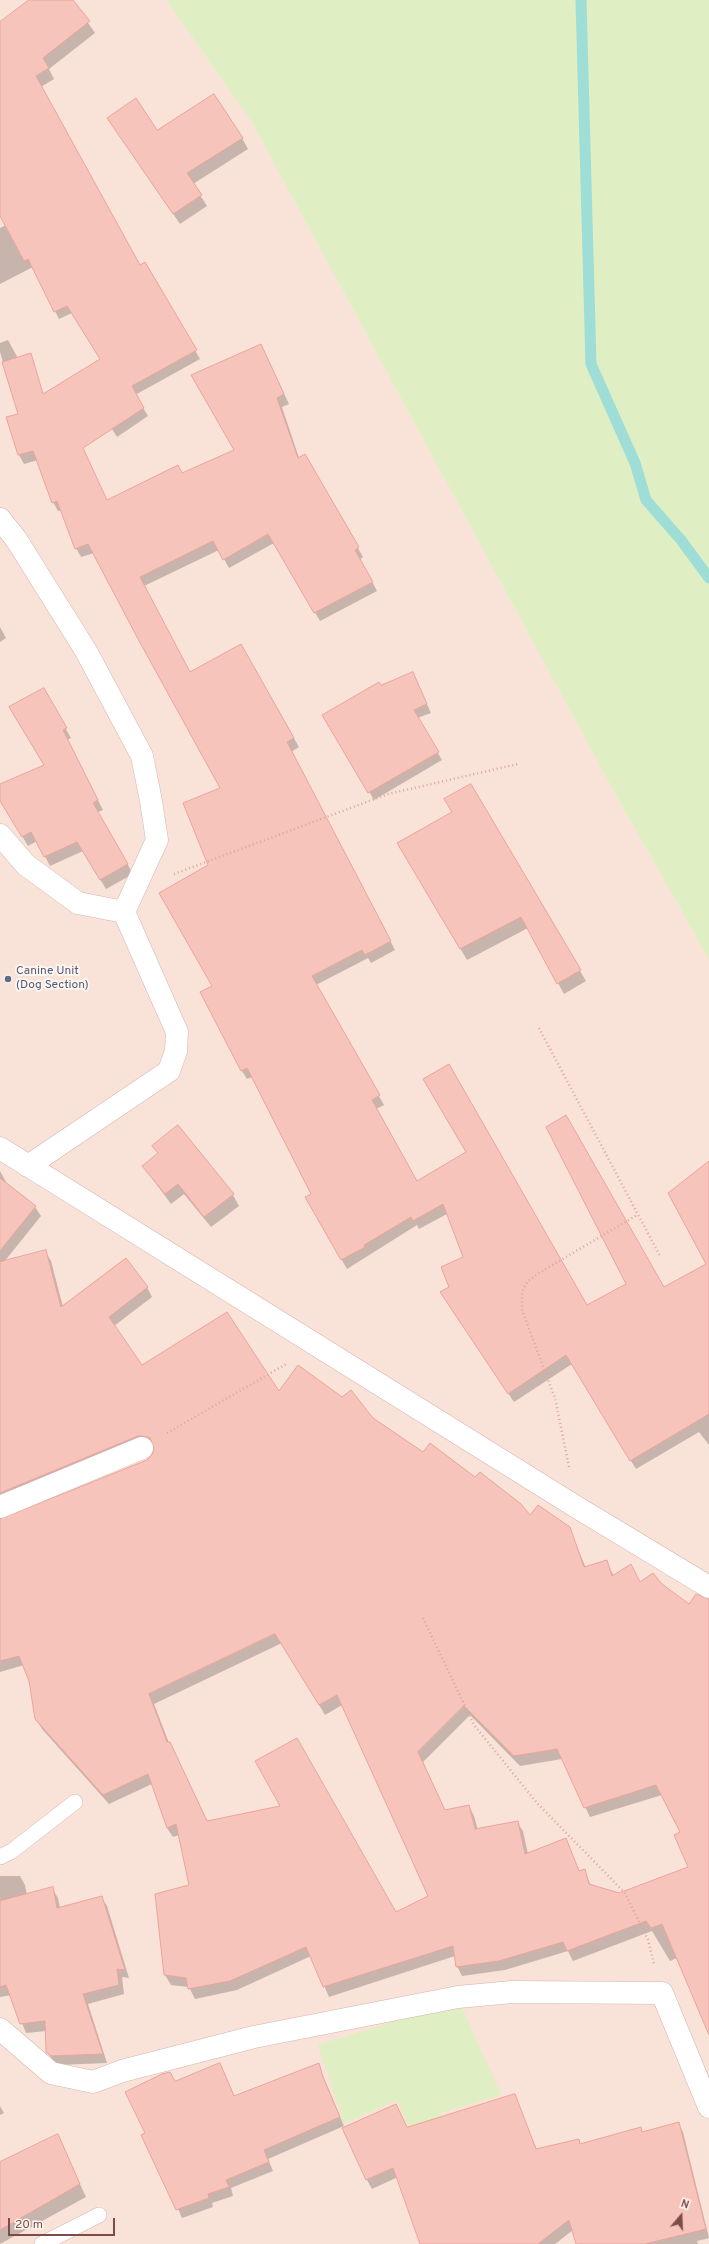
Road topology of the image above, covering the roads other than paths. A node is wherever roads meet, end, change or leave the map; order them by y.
1 (0, 519) edge
2 (0, 835) edge
3 (124, 912) junction
4 (0, 1148) edge
5 (28, 1166) junction
6 (142, 1448) road end
7 (0, 1508) edge
8 (709, 1587) edge
9 (74, 1802) dead end
10 (0, 1857) edge
11 (0, 2029) edge
12 (709, 2107) edge
13 (99, 2214) dead end
14 (42, 2244) edge

1 - 3 street
2 - 3 street
3 - 5 street
4 - 5 street
5 - 8 street
6 - 7 street
9 - 10 lane
11 - 12 street
13 - 14 lane

